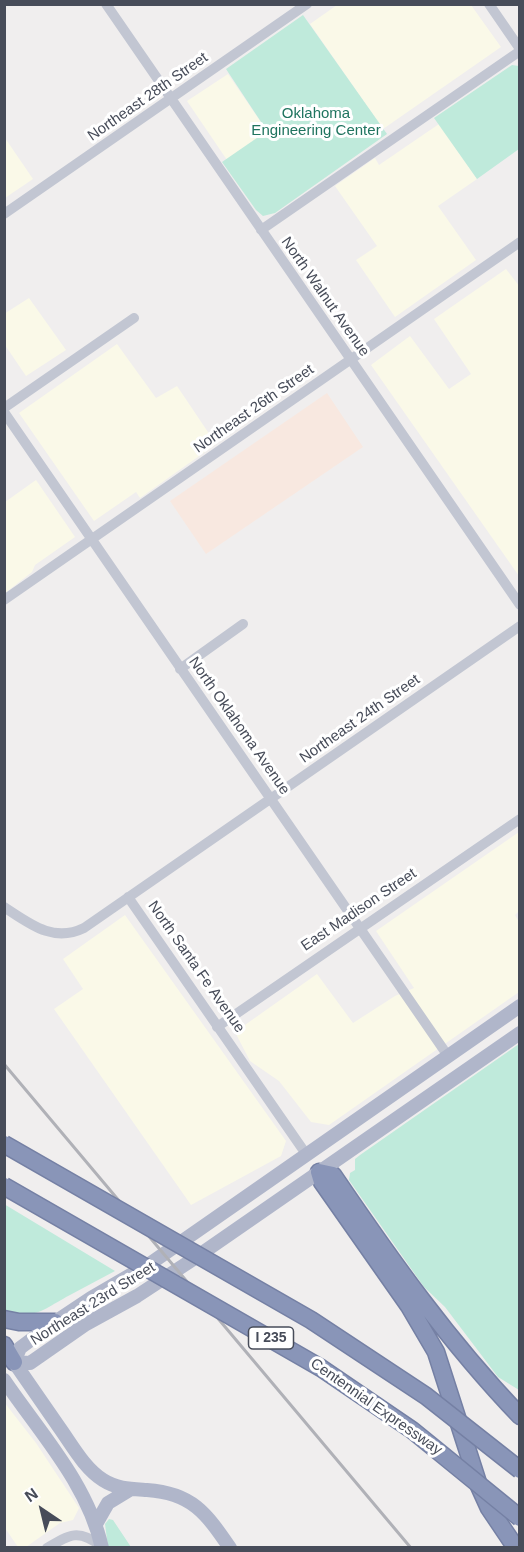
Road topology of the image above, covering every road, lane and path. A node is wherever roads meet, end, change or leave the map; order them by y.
1 (106, 4) edge
2 (307, 4) edge
3 (489, 4) edge
4 (519, 50) edge
5 (172, 99) junction
6 (4, 214) edge
7 (261, 230) junction
8 (519, 242) edge
9 (134, 318) dead end
10 (351, 360) junction
11 (4, 408) edge
12 (4, 412) edge
13 (93, 540) junction
14 (4, 600) edge
15 (519, 605) edge
16 (243, 624) dead end
17 (519, 626) edge
18 (180, 669) junction
19 (272, 798) junction
20 (519, 819) edge
21 (128, 897) junction
22 (4, 907) edge
23 (359, 928) junction
24 (519, 1006) edge
25 (217, 1027) junction
26 (519, 1033) edge
27 (448, 1056) junction
28 (4, 1144) edge
29 (306, 1154) junction
30 (319, 1172) junction
31 (4, 1186) edge
32 (4, 1319) edge
33 (55, 1322) junction
34 (4, 1345) edge
35 (9, 1366) edge
36 (4, 1380) edge
37 (519, 1416) edge
38 (519, 1470) edge
39 (130, 1489) junction
40 (519, 1518) edge
41 (96, 1524) junction
42 (101, 1547) edge
43 (48, 1548) edge
44 (230, 1548) edge
45 (516, 1548) edge

1 - 5 street, North Walnut Avenue
2 - 5 street, Northeast 28th Street
3 - 4 street
4 - 7 street
5 - 6 street, Northeast 28th Street
5 - 7 street, North Walnut Avenue
7 - 10 street, North Walnut Avenue
8 - 10 street, Northeast 26th Street
9 - 11 street
10 - 13 street, Northeast 26th Street
10 - 15 street, North Walnut Avenue
12 - 13 street, North Oklahoma Avenue
13 - 14 street, Northeast 26th Street
13 - 18 street, North Oklahoma Avenue
16 - 18 street
17 - 19 street, Northeast 24th Street
18 - 19 street, North Oklahoma Avenue
19 - 21 street, Northeast 24th Street
19 - 23 street, North Oklahoma Avenue
20 - 23 street, East Madison Street
21 - 22 street, North Santa Fe Avenue
21 - 25 street, North Santa Fe Avenue
23 - 25 street, East Madison Street
23 - 27 street, North Oklahoma Avenue
24 - 27 main road, Northeast 23rd Street
25 - 29 street, North Santa Fe Avenue
26 - 30 main road, Northeast 23rd Street
27 - 29 main road, Northeast 23rd Street
28 - 38 highway, I 235, bridge
29 - 30 main road, North Santa Fe Avenue
29 - 33 main road, Northeast 23rd Street
30 - 35 main road, Northeast 23rd Street
30 - 37 highway
30 - 45 highway, bridge
31 - 40 highway, Centennial Expressway / I 235, bridge
32 - 33 highway
33 - 35 main road, Northeast 23rd Street
34 - 35 highway
35 - 39 main road
36 - 41 main road
39 - 41 main road
39 - 44 main road
41 - 42 main road
42 - 43 street

